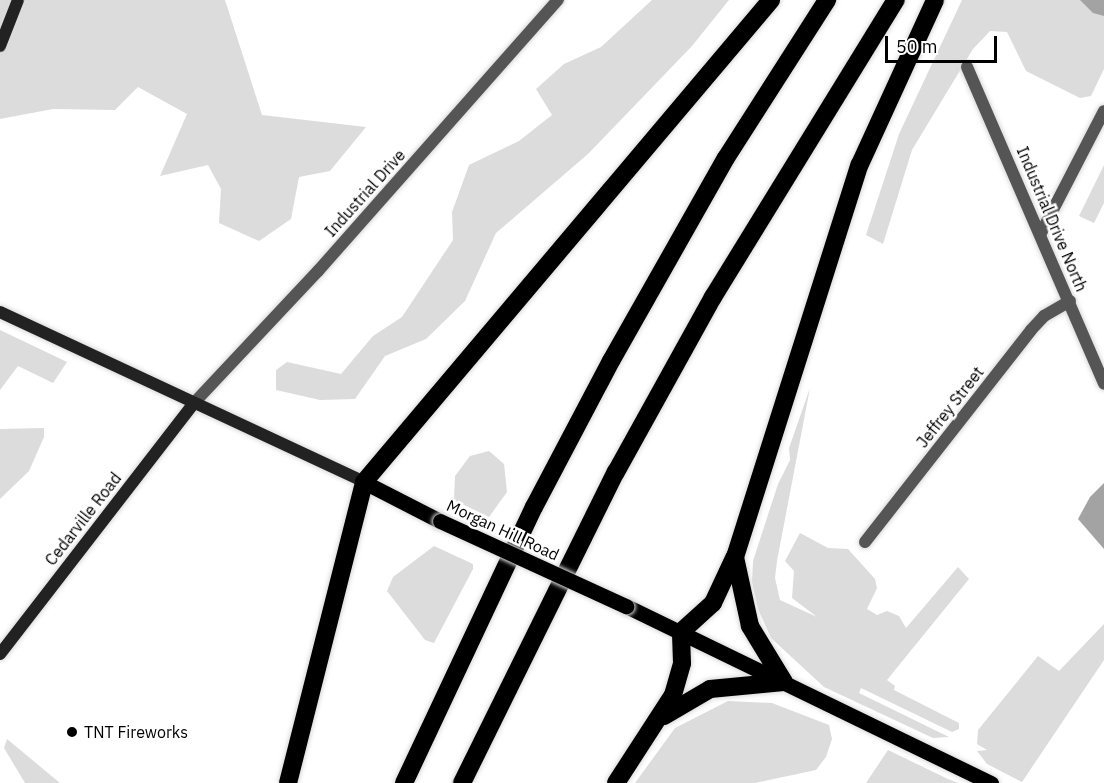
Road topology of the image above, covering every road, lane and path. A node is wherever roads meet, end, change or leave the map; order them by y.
1 (18, 0) edge
2 (558, 0) edge
3 (771, 0) edge
4 (827, 0) edge
5 (896, 0) edge
6 (935, 0) edge
7 (0, 46) edge
8 (967, 67) dead end
9 (1104, 111) edge
10 (1041, 233) junction
11 (1070, 301) junction
12 (0, 312) edge
13 (1104, 384) edge
14 (193, 404) junction
15 (364, 482) junction
16 (865, 542) dead end
17 (735, 557) junction
18 (681, 632) junction
19 (0, 654) edge
20 (784, 682) junction
21 (652, 728) junction
22 (288, 783) edge
23 (404, 783) edge
24 (462, 783) edge
25 (616, 783) edge
26 (991, 783) edge

1 - 7 main road
2 - 14 street, Industrial Drive
3 - 15 highway
4 - 23 highway
5 - 24 highway
6 - 17 highway
8 - 10 street, Industrial Drive North
9 - 10 street
10 - 11 street, Industrial Drive North
11 - 13 street, Industrial Drive North
11 - 16 street, Jeffrey Street
12 - 14 main road, Morgan Hill Road
14 - 15 main road, Morgan Hill Road
14 - 19 main road, Cedarville Road
15 - 18 main road, Morgan Hill Road, bridge
15 - 22 highway
17 - 18 highway
17 - 20 highway
18 - 20 main road, Morgan Hill Road
18 - 21 highway
20 - 21 highway
20 - 26 main road, Morgan Hill Road
21 - 25 highway

